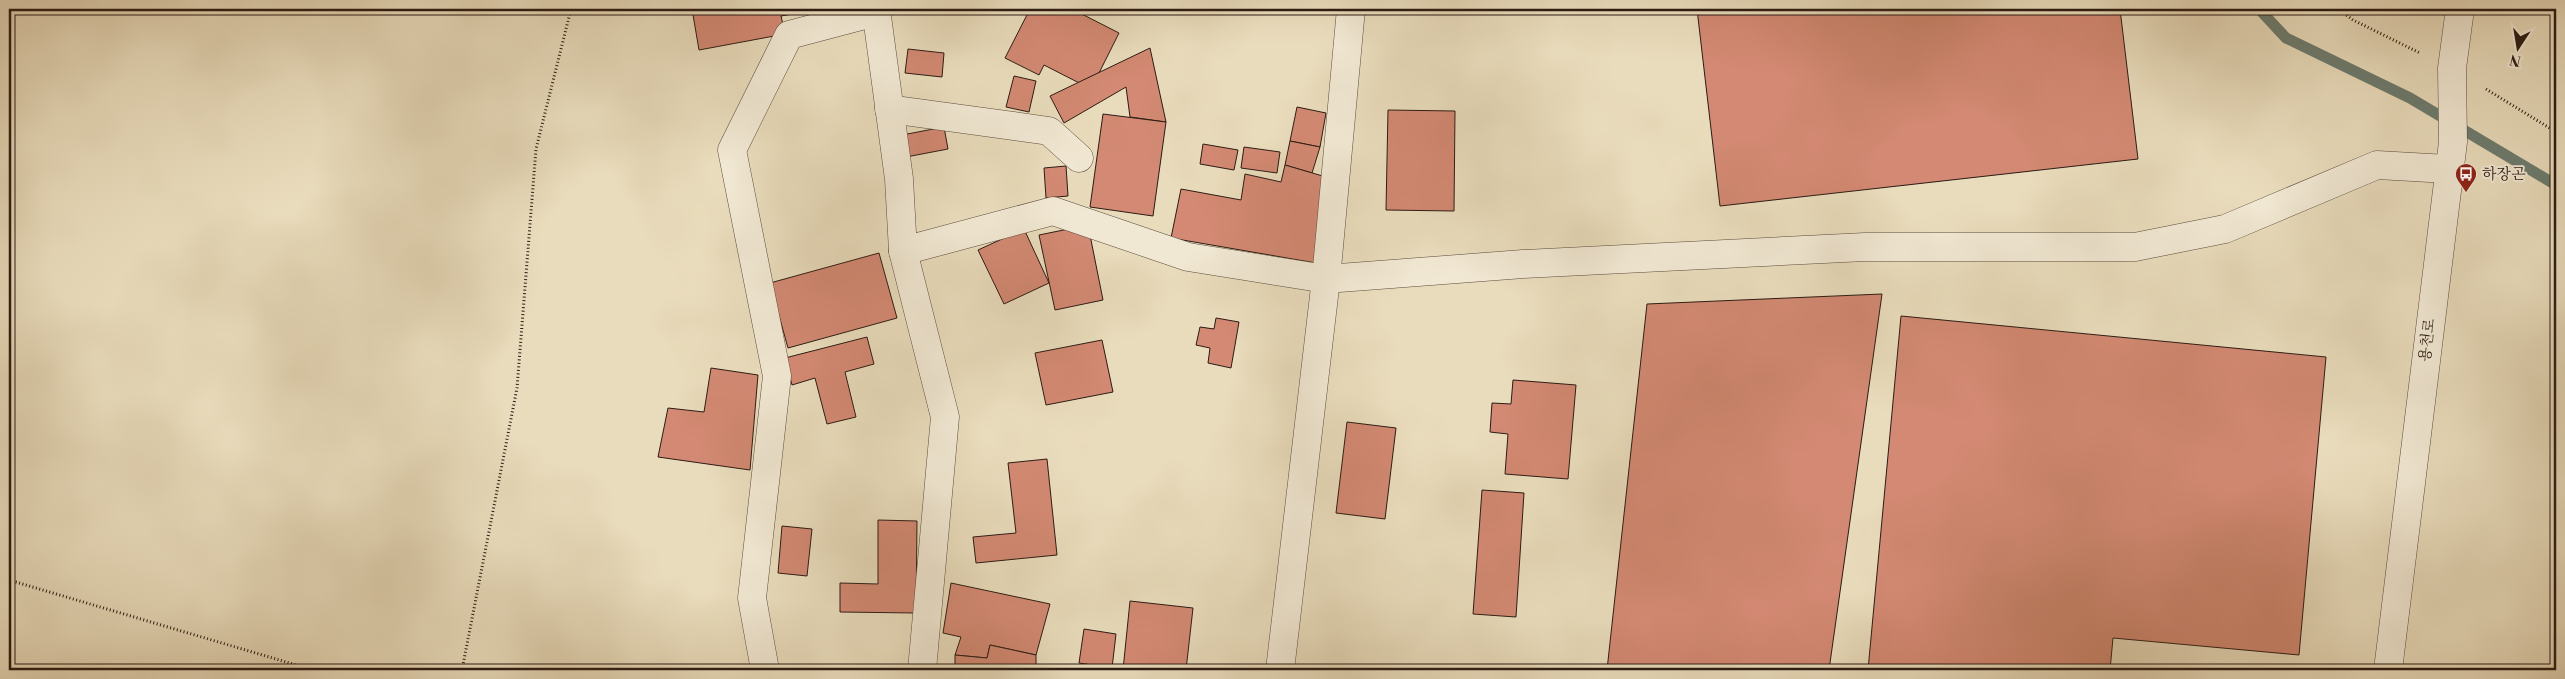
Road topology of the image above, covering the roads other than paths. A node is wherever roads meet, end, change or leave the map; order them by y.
1 (1351, 9) edge
2 (2460, 9) edge
3 (876, 11) edge
4 (890, 109) junction
5 (1079, 158) dead end
6 (2448, 169) junction
7 (903, 251) junction
8 (1326, 279) junction
9 (765, 670) edge
10 (922, 670) edge
11 (1280, 670) edge
12 (2388, 670) edge

1 - 8 street
2 - 6 street, 용천로
3 - 4 street
3 - 9 street
4 - 5 street
4 - 7 street
6 - 8 street
6 - 12 street, 용천로
7 - 8 street
7 - 10 street
8 - 11 street

